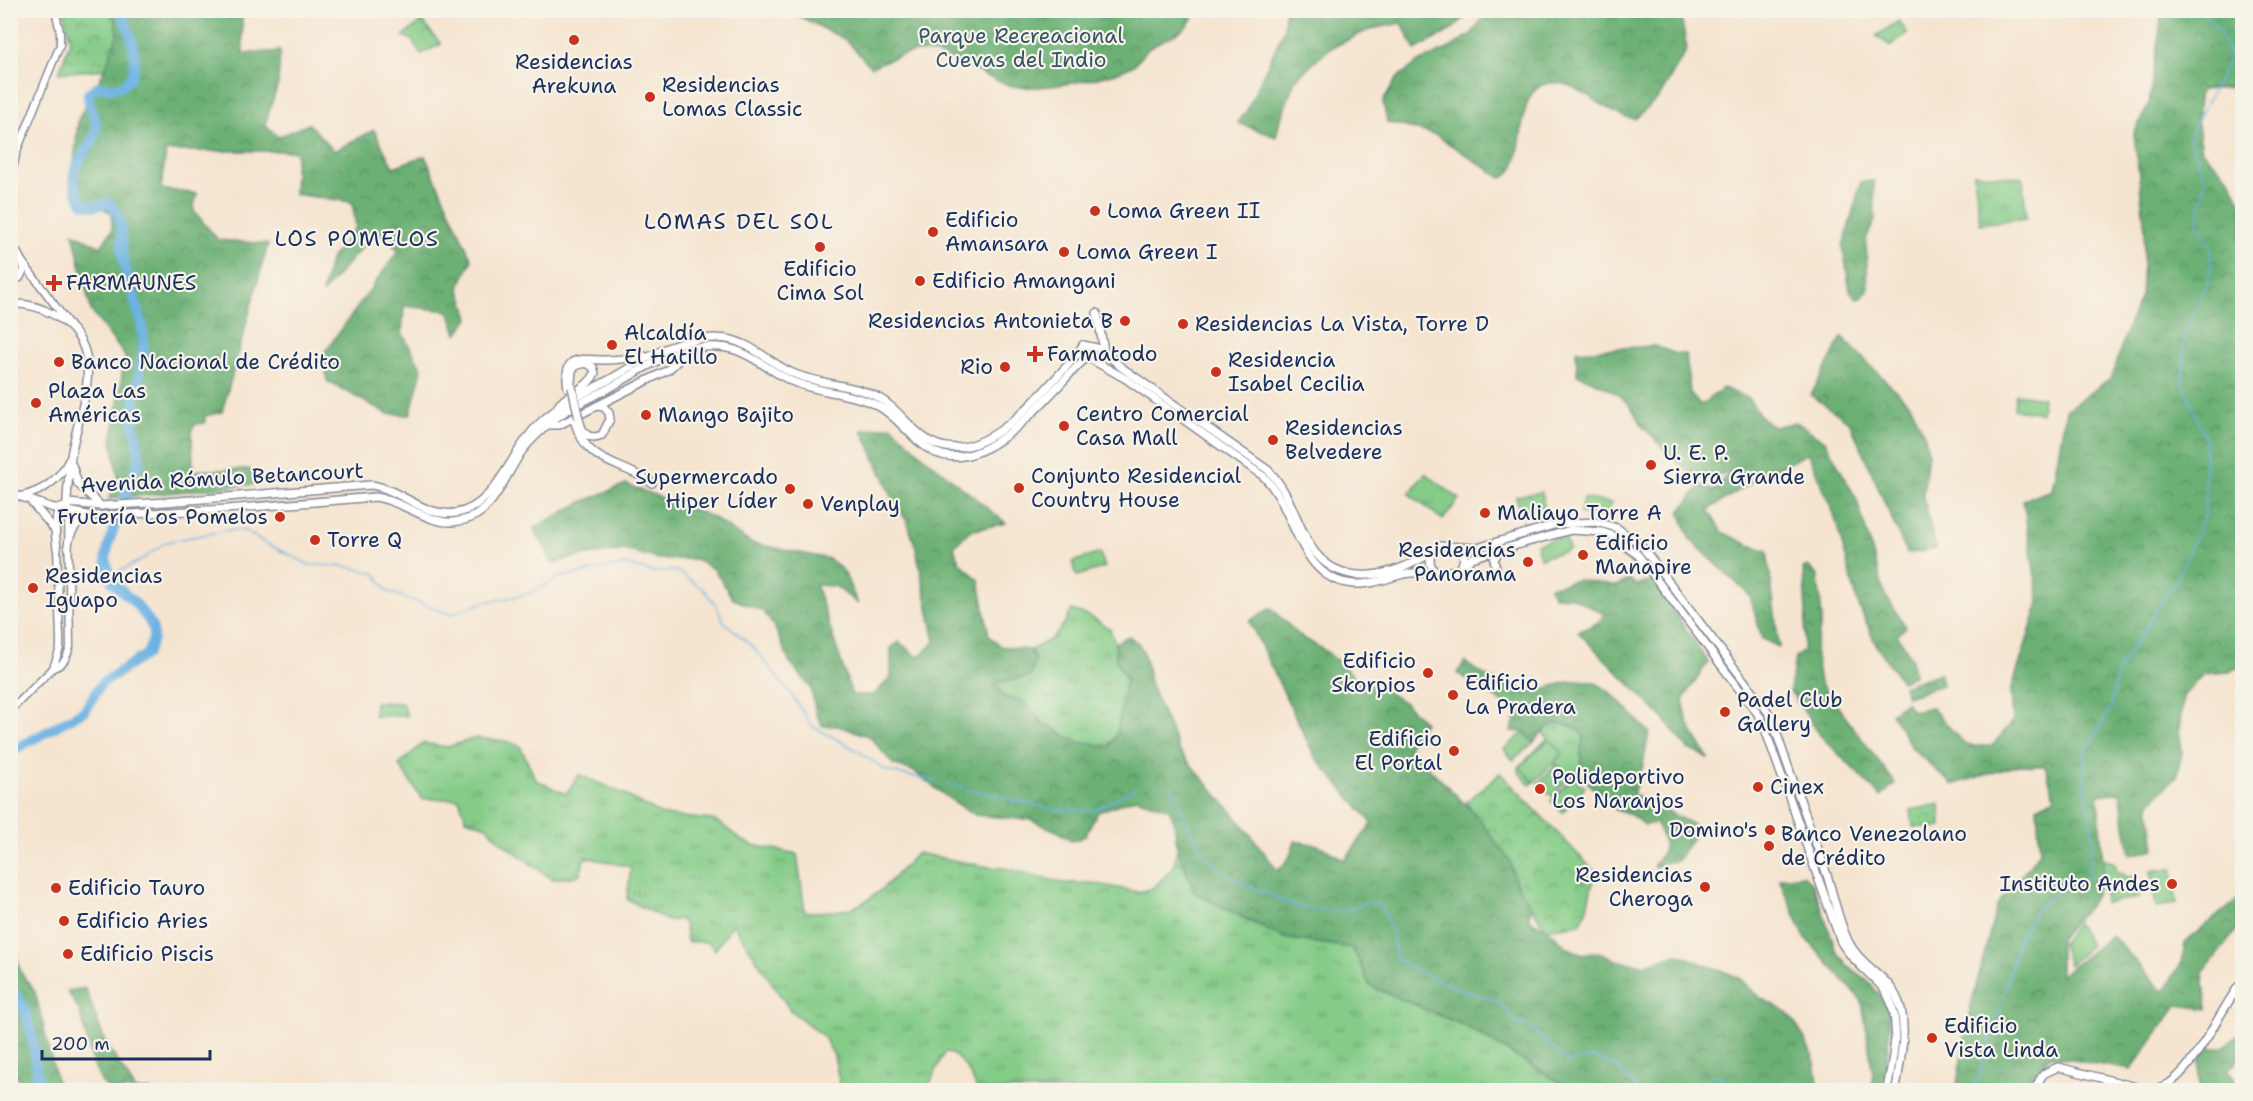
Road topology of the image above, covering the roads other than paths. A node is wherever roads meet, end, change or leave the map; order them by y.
1 (55, 10) edge
2 (10, 182) edge
3 (10, 239) edge
4 (10, 255) edge
5 (22, 261) junction
6 (10, 282) edge
7 (10, 304) edge
8 (1097, 313) dead end
9 (69, 324) junction
10 (1083, 345) junction
11 (690, 349) junction
12 (1106, 353) junction
13 (650, 355) junction
14 (1087, 357) junction
15 (570, 388) junction
16 (597, 406) junction
17 (556, 409) junction
18 (577, 420) junction
19 (546, 425) junction
20 (71, 455) junction
21 (652, 483) dead end
22 (10, 493) edge
23 (22, 496) junction
24 (67, 503) junction
25 (101, 506) junction
26 (59, 509) junction
27 (68, 512) junction
28 (92, 516) junction
29 (69, 546) junction
30 (1461, 547) junction
31 (57, 549) junction
32 (1499, 549) junction
33 (1432, 552) junction
34 (1462, 565) junction
35 (1497, 572) dead end
36 (1437, 573) junction
37 (53, 668) junction
38 (10, 711) edge
39 (2242, 982) edge
40 (1887, 1090) edge
41 (1896, 1090) edge
42 (2034, 1090) edge

1 - 2 street
3 - 5 street
4 - 5 street
5 - 6 street
5 - 9 street
7 - 9 main road
8 - 12 main road
9 - 20 main road
10 - 12 main road
10 - 13 main road, Avenida Rómulo Betancourt
10 - 14 main road
11 - 14 main road, Avenida Rómulo Betancourt
11 - 16 main road
11 - 19 main road, Avenida Rómulo Betancourt
12 - 33 main road
13 - 15 main road
13 - 17 main road, Avenida Rómulo Betancourt
14 - 36 main road
15 - 17 main road
15 - 18 main road
16 - 18 main road
16 - 19 main road
17 - 25 main road, Avenida Rómulo Betancourt
18 - 21 main road
19 - 28 main road, Avenida Rómulo Betancourt
20 - 23 main road
20 - 24 main road
20 - 25 main road
22 - 23 main road, Avenida Rómulo Betancourt
23 - 26 main road, Avenida Rómulo Betancourt
23 - 31 main road
24 - 25 main road, Avenida Rómulo Betancourt
24 - 26 street
24 - 27 main road
26 - 27 main road, Avenida Rómulo Betancourt
26 - 31 street
27 - 28 main road, Avenida Rómulo Betancourt
27 - 29 street
28 - 29 main road
29 - 37 street
30 - 33 main road
30 - 34 main road
30 - 41 main road
31 - 37 street
32 - 34 main road
32 - 35 main road
32 - 40 main road
33 - 36 main road
34 - 36 main road
37 - 38 street
39 - 42 main road

